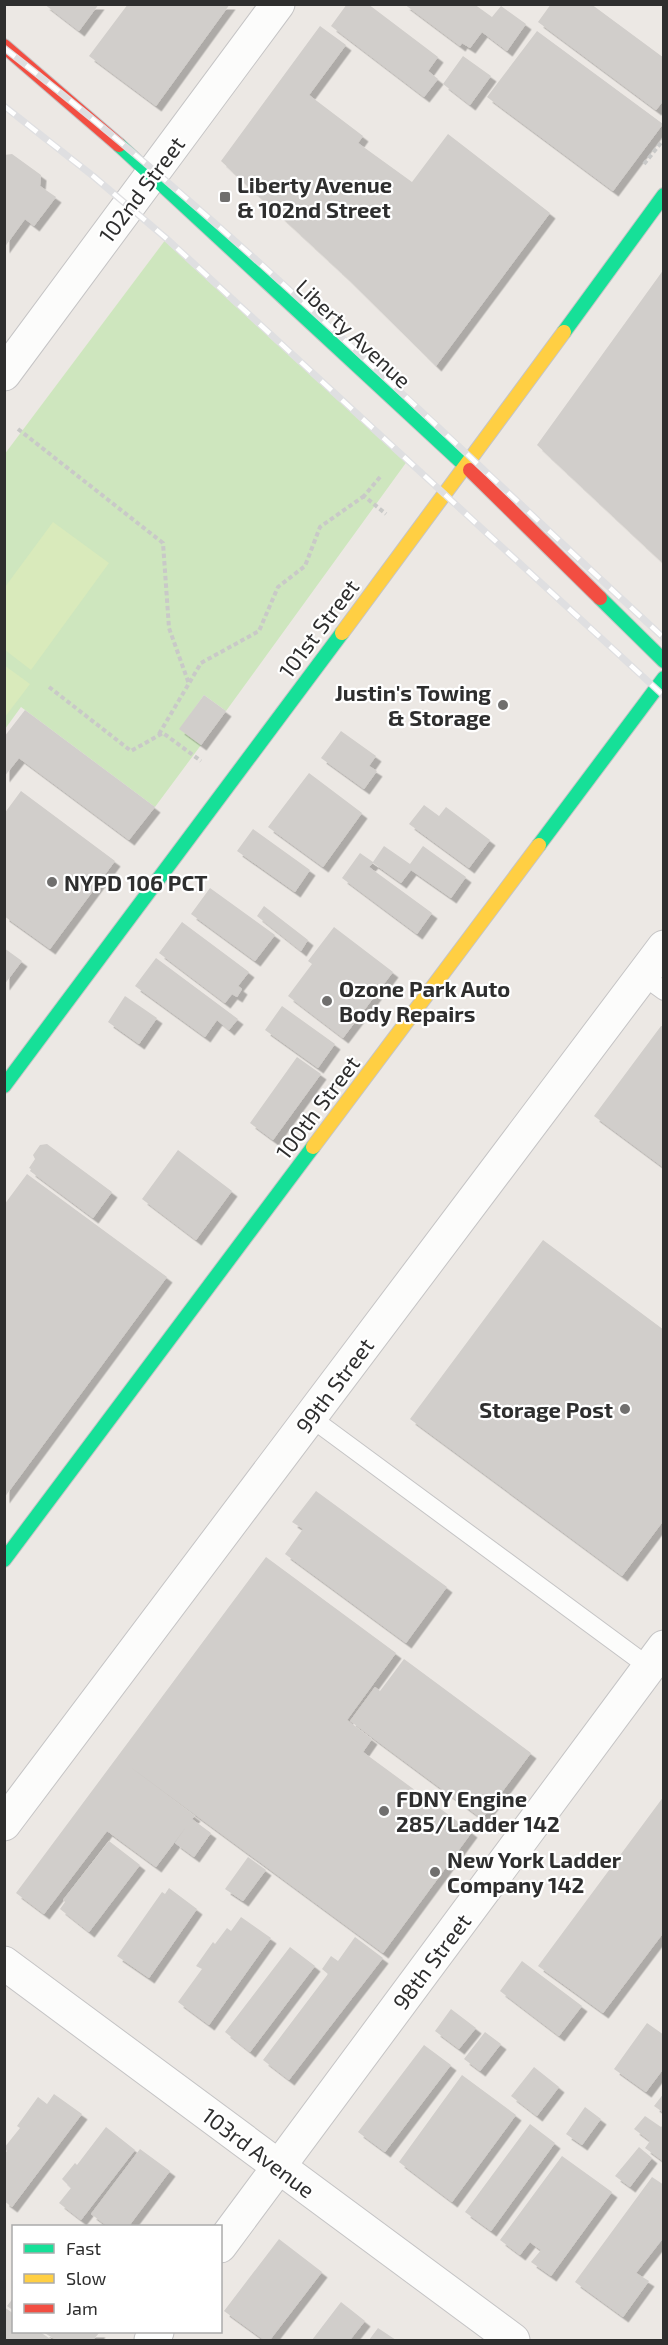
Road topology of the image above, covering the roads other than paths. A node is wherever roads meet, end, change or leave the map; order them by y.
1 (278, 4) edge
2 (4, 46) edge
3 (153, 174) junction
4 (663, 195) edge
5 (4, 374) edge
6 (466, 466) junction
7 (663, 661) edge
8 (663, 678) edge
9 (663, 947) edge
10 (653, 983) edge
11 (4, 1086) edge
12 (310, 1417) junction
13 (4, 1560) edge
14 (656, 1657) edge
15 (4, 1824) edge
16 (4, 1963) edge
17 (279, 2166) junction
18 (222, 2243) edge
19 (513, 2340) edge

1 - 3 street, 102nd Street
2 - 3 street, Liberty Avenue
3 - 5 street, 102nd Street
3 - 6 street, Liberty Avenue
4 - 6 street, 101st Street
6 - 7 street, Liberty Avenue
6 - 11 street, 101st Street
8 - 13 street, 100th Street
9 - 10 street, 99th Street
10 - 12 street, 99th Street
12 - 14 lane
12 - 15 street, 99th Street
14 - 17 street, 98th Street
16 - 17 street, 103rd Avenue
17 - 18 street, 98th Street
17 - 19 street, 103rd Avenue

